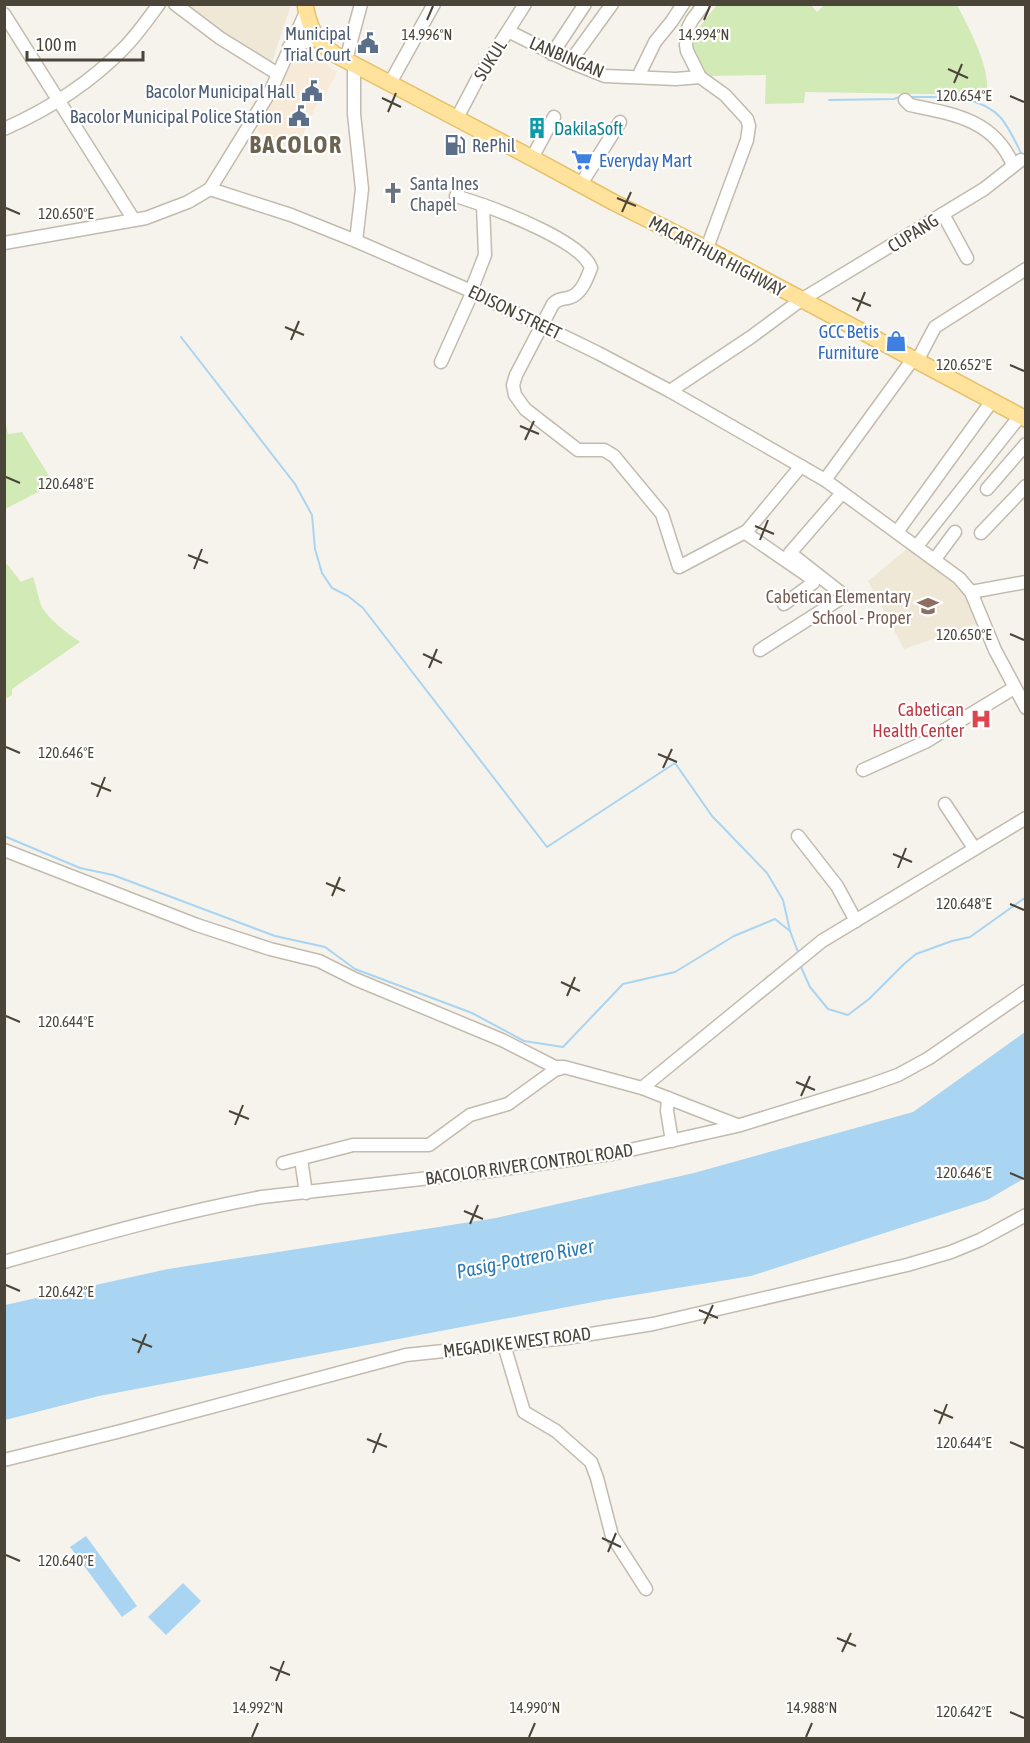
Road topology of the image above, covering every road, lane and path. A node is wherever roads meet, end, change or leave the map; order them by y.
1 (159, 4) edge
2 (175, 4) edge
3 (361, 4) edge
4 (434, 4) edge
5 (525, 4) edge
6 (585, 4) edge
7 (612, 4) edge
8 (683, 4) edge
9 (704, 4) edge
10 (306, 8) edge
11 (4, 14) edge
12 (508, 31) junction
13 (317, 39) junction
14 (289, 46) junction
15 (552, 54) junction
16 (350, 62) junction
17 (570, 62) junction
18 (278, 74) junction
19 (638, 77) junction
20 (700, 77) junction
21 (390, 83) junction
22 (57, 100) junction
23 (905, 100) dead end
24 (554, 117) dead end
25 (457, 118) junction
26 (620, 122) dead end
27 (4, 129) edge
28 (532, 158) junction
29 (581, 184) junction
30 (210, 189) junction
31 (456, 196) dead end
32 (483, 206) junction
33 (944, 214) junction
34 (134, 220) junction
35 (356, 241) junction
36 (4, 243) edge
37 (707, 248) junction
38 (967, 258) dead end
39 (1026, 269) edge
40 (472, 291) junction
41 (801, 300) junction
42 (543, 325) junction
43 (915, 360) junction
44 (441, 362) dead end
45 (670, 392) junction
46 (992, 401) junction
47 (1023, 418) edge
48 (1026, 444) edge
49 (801, 466) junction
50 (825, 480) junction
51 (1026, 486) edge
52 (987, 489) dead end
53 (842, 493) junction
54 (747, 531) junction
55 (897, 532) junction
56 (955, 532) dead end
57 (981, 533) dead end
58 (917, 546) junction
59 (935, 559) junction
60 (1026, 582) edge
61 (971, 592) junction
62 (784, 604) dead end
63 (760, 650) dead end
64 (1014, 688) junction
65 (1026, 708) edge
66 (863, 770) dead end
67 (945, 804) dead end
68 (1026, 818) edge
69 (798, 836) dead end
70 (974, 848) junction
71 (4, 850) edge
72 (856, 921) junction
73 (1026, 991) edge
74 (564, 1067) junction
75 (642, 1088) junction
76 (668, 1098) junction
77 (737, 1126) junction
78 (672, 1141) junction
79 (301, 1159) junction
80 (283, 1163) dead end
81 (306, 1193) junction
82 (1026, 1215) edge
83 (4, 1262) edge
84 (504, 1345) junction
85 (4, 1460) edge
86 (646, 1589) dead end

1 - 22 street
2 - 18 street
3 - 16 street
4 - 21 street
5 - 12 street, SUKUL
6 - 15 street
7 - 17 street
8 - 19 street
9 - 20 street
10 - 13 main road
10 - 14 street
11 - 22 street
12 - 15 street, LANBINGAN
12 - 25 street, SUKUL
13 - 14 street
13 - 16 main road, MACARTHUR HIGHWAY
14 - 18 street
15 - 17 street, LANBINGAN
16 - 21 main road, MACARTHUR HIGHWAY
16 - 35 street
17 - 19 street, LANBINGAN
18 - 30 street
19 - 20 street, LANBINGAN
20 - 37 street
21 - 25 main road, MACARTHUR HIGHWAY
22 - 27 street
22 - 34 street
23 - 33 street, CUPANG
24 - 28 street
25 - 28 main road, MACARTHUR HIGHWAY
26 - 29 street
28 - 29 main road, MACARTHUR HIGHWAY
29 - 37 main road, MACARTHUR HIGHWAY
30 - 34 street
30 - 35 street, EDISON STREET
31 - 32 street
32 - 40 street
32 - 42 street
33 - 38 street
33 - 41 street, CUPANG
34 - 36 street
35 - 40 street, EDISON STREET
37 - 41 main road, MACARTHUR HIGHWAY
39 - 43 street
40 - 42 street, EDISON STREET
40 - 44 street
41 - 43 main road, MACARTHUR HIGHWAY
41 - 45 street, CUPANG
42 - 45 street, EDISON STREET
42 - 54 street
43 - 46 main road, MACARTHUR HIGHWAY
43 - 50 street
45 - 49 street, EDISON STREET
46 - 47 main road, MACARTHUR HIGHWAY
46 - 55 street
47 - 58 street
48 - 52 street
49 - 50 street, EDISON STREET
49 - 54 street
50 - 53 street, EDISON STREET
51 - 57 street
53 - 55 street, EDISON STREET
53 - 63 street
54 - 62 street
55 - 58 street, EDISON STREET
56 - 59 street
58 - 59 street, EDISON STREET
59 - 61 street, EDISON STREET
60 - 61 street
61 - 64 street
64 - 65 street
64 - 66 street
67 - 70 street
68 - 70 street
69 - 72 street
70 - 72 street
71 - 74 street
72 - 75 street
73 - 77 street, BACOLOR RIVER CONTROL ROAD
74 - 75 street
74 - 79 street
75 - 76 street
76 - 77 street
76 - 78 street
77 - 78 street, BACOLOR RIVER CONTROL ROAD
78 - 81 street, BACOLOR RIVER CONTROL ROAD
79 - 80 street
79 - 81 street
81 - 83 street, BACOLOR RIVER CONTROL ROAD
82 - 84 street, MEGADIKE WEST ROAD
84 - 85 street, MEGADIKE WEST ROAD
84 - 86 street

